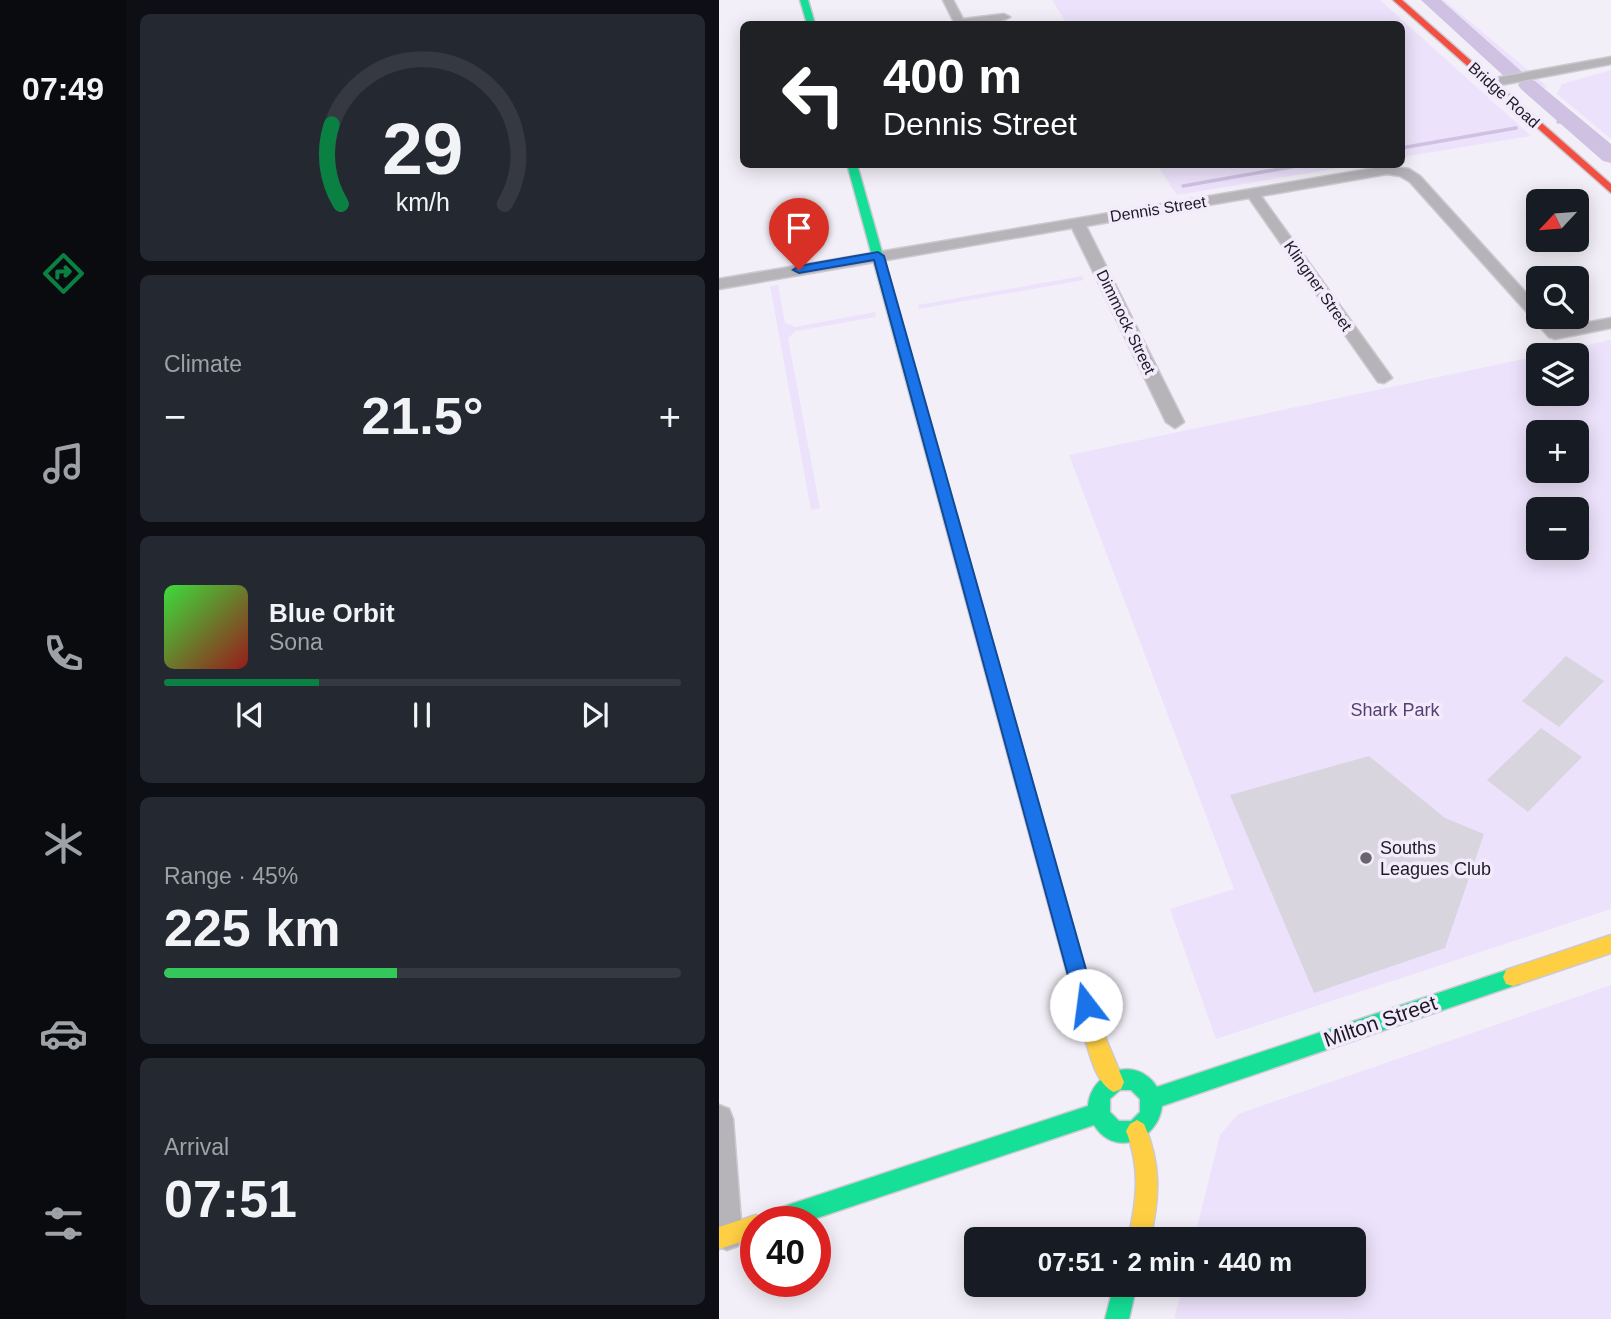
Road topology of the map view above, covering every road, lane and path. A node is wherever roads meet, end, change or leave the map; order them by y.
1 (804, 0) edge
2 (948, 0) edge
3 (1397, 0) edge
4 (1004, 18) dead end
5 (810, 21) edge
6 (958, 21) edge
7 (982, 21) edge
8 (1611, 61) edge
9 (1490, 83) junction
10 (853, 168) edge
11 (1611, 190) edge
12 (1253, 194) junction
13 (1077, 223) junction
14 (878, 256) junction
15 (719, 284) edge
16 (1526, 302) edge
17 (1611, 323) edge
18 (1589, 327) edge
19 (1551, 329) edge
20 (1580, 329) edge
21 (1384, 378) dead end
22 (1175, 422) dead end
23 (1611, 944) edge
24 (1114, 1082) junction
25 (1150, 1100) junction
26 (1099, 1113) junction
27 (719, 1119) edge
28 (1137, 1131) junction
29 (818, 1206) edge
30 (1141, 1227) edge
31 (740, 1231) edge
32 (723, 1237) edge
33 (1123, 1297) edge
34 (1117, 1319) edge

1 - 5 street
2 - 6 street
3 - 9 street, Bridge Road
4 - 7 street
8 - 9 street
9 - 11 street, Bridge Road
10 - 14 street
12 - 13 street, Dennis Street
12 - 16 street, Dennis Street
12 - 21 street, Klingner Street
13 - 14 street, Dennis Street
13 - 22 street, Dimmock Street
14 - 15 street, Dennis Street
14 - 24 street
17 - 18 street, Dennis Street
19 - 20 street, Dennis Street
23 - 25 street, Milton Street
24 - 25 street
24 - 26 street
25 - 28 street
26 - 28 street
26 - 29 street
27 - 32 street
28 - 30 street
31 - 32 street
33 - 34 street

